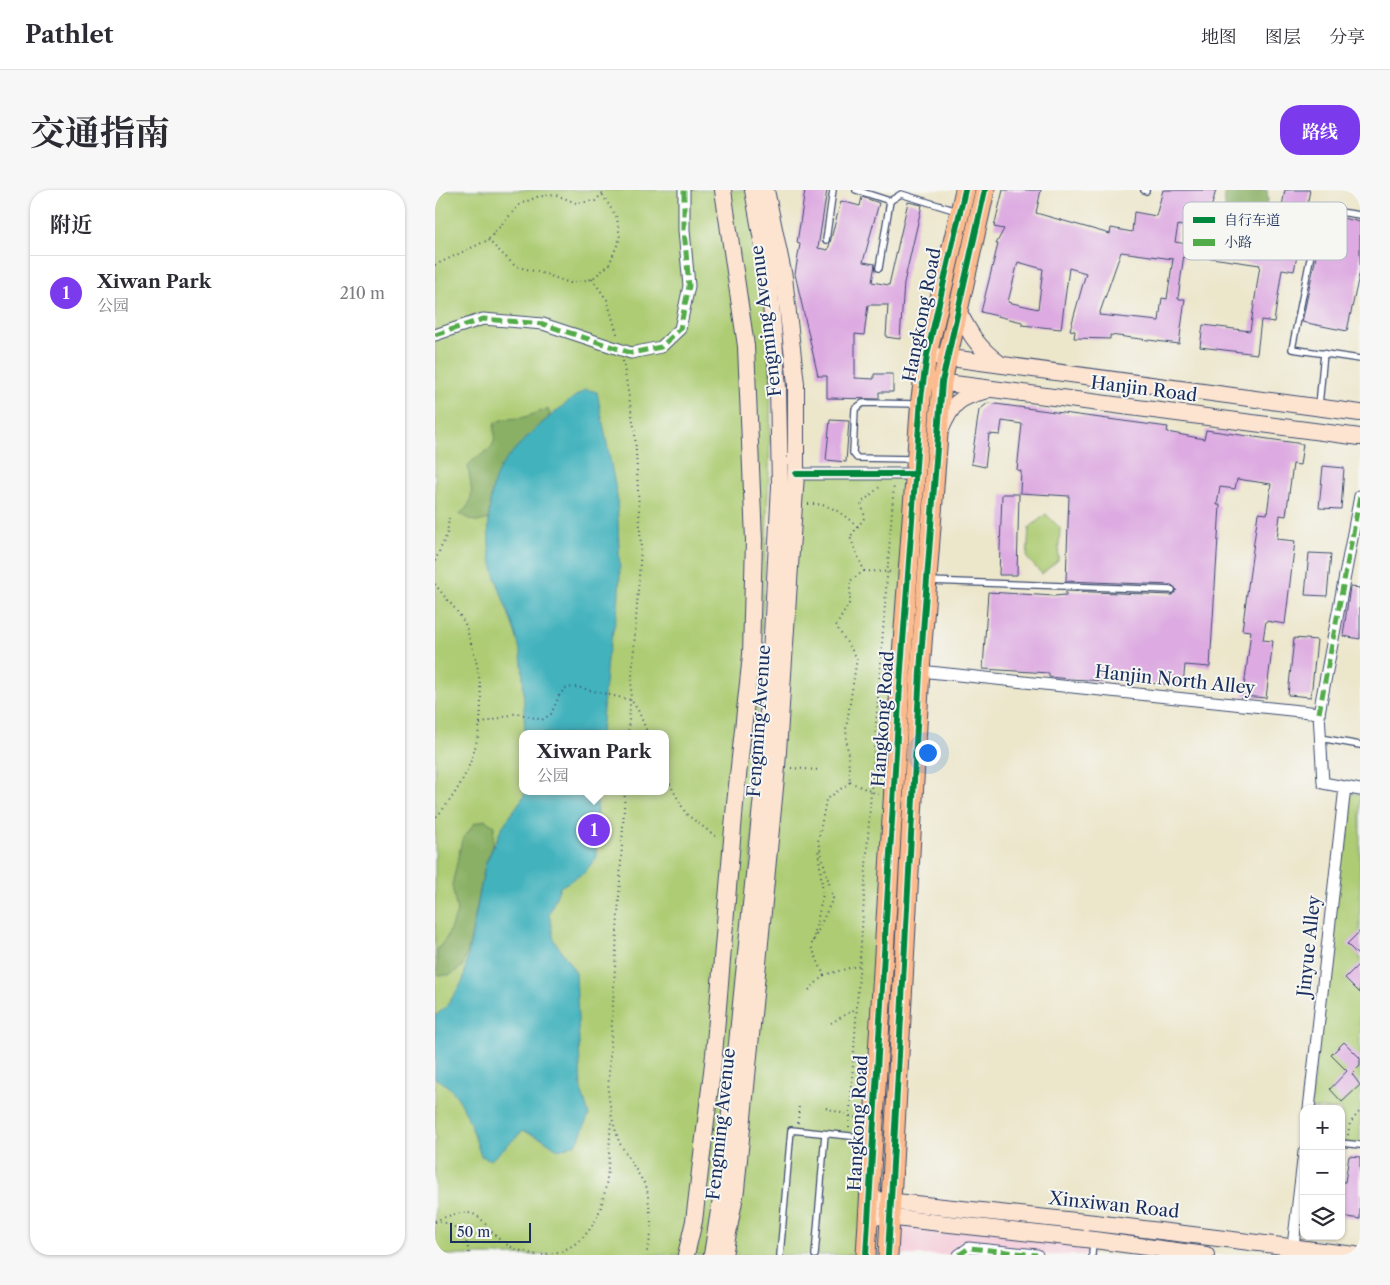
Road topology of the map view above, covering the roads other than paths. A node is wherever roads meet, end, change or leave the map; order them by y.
1 (684, 190) edge
2 (723, 190) edge
3 (753, 190) edge
4 (766, 190) edge
5 (833, 190) edge
6 (856, 190) edge
7 (965, 190) edge
8 (985, 190) edge
9 (890, 201) junction
10 (959, 212) junction
11 (1347, 213) edge
12 (1360, 215) edge
13 (826, 240) dead end
14 (1310, 260) edge
15 (879, 268) dead end
16 (957, 309) junction
17 (435, 335) edge
18 (1324, 353) junction
19 (927, 355) junction
20 (947, 358) junction
21 (1360, 359) edge
22 (1002, 365) junction
23 (933, 381) junction
24 (994, 389) junction
25 (920, 404) junction
26 (1318, 407) junction
27 (1360, 413) edge
28 (938, 436) junction
29 (1360, 437) edge
30 (916, 466) junction
31 (795, 474) junction
32 (1360, 496) edge
33 (927, 581) junction
34 (1172, 590) dead end
35 (919, 671) junction
36 (1319, 713) junction
37 (1320, 738) junction
38 (1360, 745) edge
39 (1345, 787) junction
40 (1360, 790) edge
41 (1309, 1105) edge
42 (873, 1131) junction
43 (825, 1134) junction
44 (1345, 1144) edge
45 (1360, 1145) edge
46 (1300, 1185) edge
47 (868, 1207) junction
48 (891, 1210) junction
49 (1095, 1222) junction
50 (1093, 1247) edge
51 (1292, 1250) edge
52 (686, 1255) edge
53 (712, 1255) edge
54 (724, 1255) edge
55 (780, 1255) edge
56 (815, 1255) edge
57 (866, 1255) edge
58 (888, 1255) edge
59 (959, 1255) edge
60 (1037, 1255) edge
61 (1206, 1255) edge
62 (1355, 1255) edge

1 - 17 street
2 - 52 street
3 - 53 street, Fengming Avenue
4 - 31 street, Fengming Avenue
5 - 13 lane
6 - 9 lane
7 - 10 main road, Hangkong Road
8 - 16 main road, Hangkong Road
9 - 10 lane
9 - 15 lane
10 - 19 main road, Hangkong Road
11 - 12 lane
14 - 18 lane
16 - 20 main road, Hangkong Road
16 - 22 street
18 - 21 lane
18 - 26 lane
19 - 20 street, Hanjin Road
19 - 23 main road, Hangkong Road
20 - 22 street, Hanjin Road
20 - 23 main road, Hangkong Road
22 - 26 street, Hanjin Road
23 - 24 street, Hanjin Road
23 - 25 main road, Hangkong Road
23 - 28 main road, Hangkong Road
24 - 28 street
24 - 29 street, Hanjin Road
25 - 30 main road, Hangkong Road
25 - 30 lane
26 - 27 street, Hanjin Road
28 - 33 main road, Hangkong Road
30 - 31 street
30 - 42 main road, Hangkong Road
31 - 54 street, Fengming Avenue
32 - 36 street
33 - 34 lane
33 - 35 main road, Hangkong Road
35 - 36 street, Hanjin North Alley
35 - 48 main road, Hangkong Road
36 - 37 street
37 - 38 lane
37 - 39 street
39 - 40 street
39 - 41 street, Jinyue Alley
42 - 43 lane
42 - 47 main road, Hangkong Road
43 - 55 lane
43 - 56 lane
44 - 45 lane
46 - 51 street
47 - 48 street, Xinxiwan Road
47 - 57 main road, Hangkong Road
48 - 49 street, Xinxiwan Road
48 - 50 street, Xinxiwan Road
48 - 58 main road, Hangkong Road
49 - 50 lane
49 - 51 street, Xinxiwan Road
50 - 61 street, Xinxiwan Road
51 - 62 street, Xinxiwan Road
59 - 60 street

